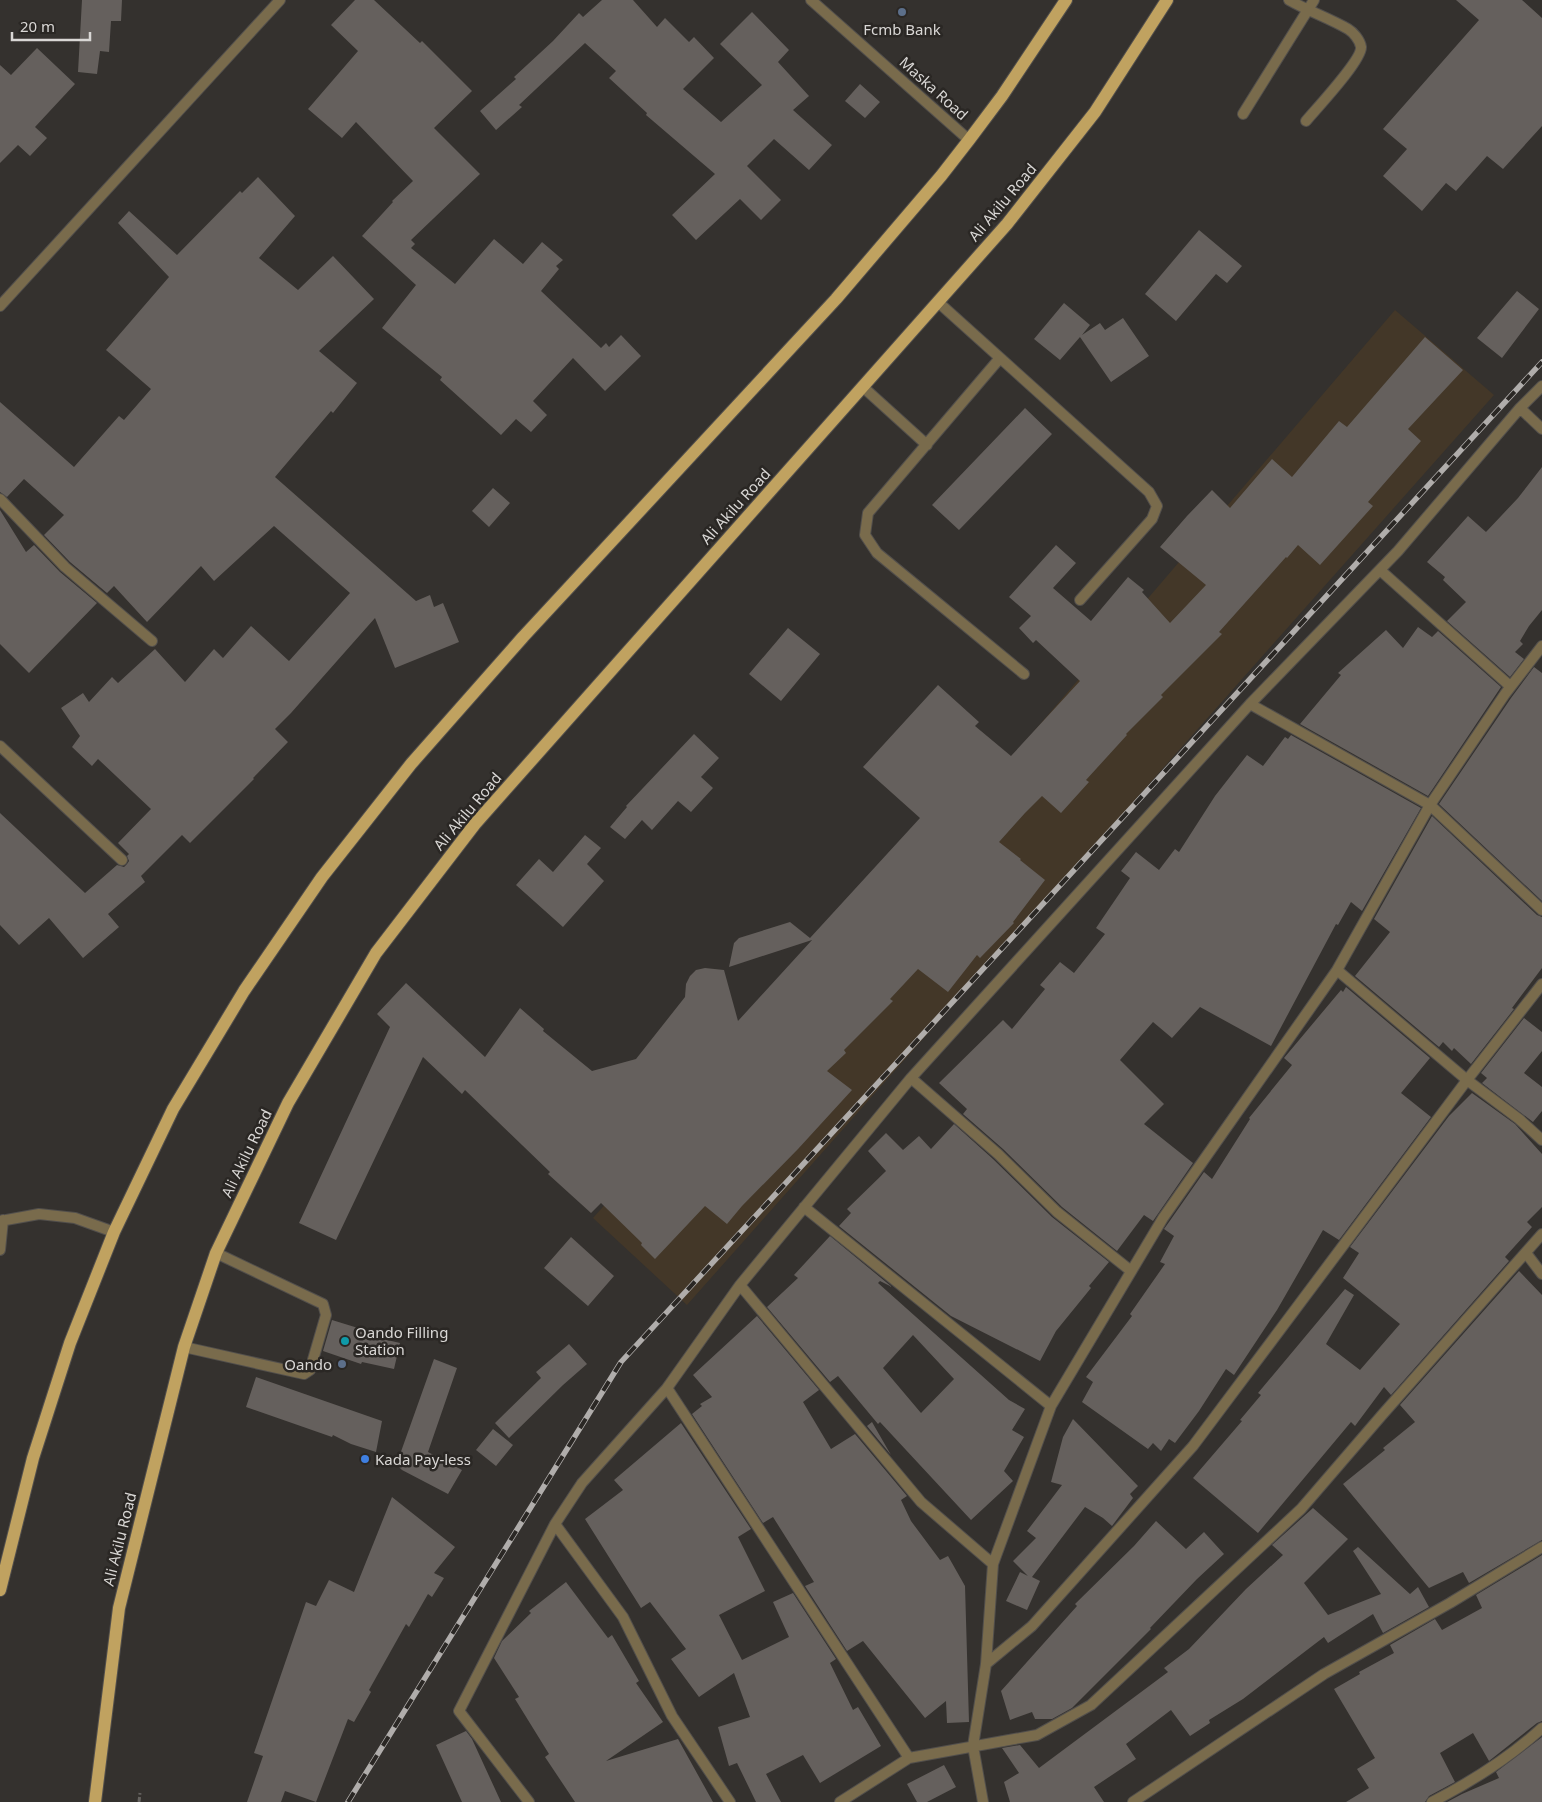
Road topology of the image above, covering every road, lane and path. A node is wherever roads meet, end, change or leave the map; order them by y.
1 (280, 0) edge
2 (811, 0) edge
3 (1066, 0) edge
4 (1167, 0) edge
5 (1289, 0) edge
6 (1314, 0) edge
7 (1307, 11) junction
8 (1243, 114) dead end
9 (1306, 121) dead end
10 (969, 140) junction
11 (938, 302) junction
12 (0, 306) edge
13 (1000, 358) junction
14 (863, 386) junction
15 (1542, 386) edge
16 (1520, 408) junction
17 (1542, 429) edge
18 (927, 445) junction
19 (0, 500) edge
20 (1380, 570) junction
21 (1080, 600) dead end
22 (152, 641) dead end
23 (1542, 646) edge
24 (1024, 674) dead end
25 (1510, 686) junction
26 (1250, 704) junction
27 (0, 746) edge
28 (1430, 805) junction
29 (122, 860) dead end
30 (1542, 910) edge
31 (1337, 970) junction
32 (1542, 984) edge
33 (911, 1078) junction
34 (1467, 1080) junction
35 (1542, 1140) edge
36 (804, 1207) junction
37 (2, 1220) edge
38 (114, 1232) junction
39 (1542, 1234) edge
40 (0, 1250) edge
41 (216, 1253) junction
42 (1526, 1253) junction
43 (1132, 1271) junction
44 (1542, 1274) edge
45 (740, 1285) junction
46 (184, 1347) junction
47 (667, 1388) junction
48 (1051, 1406) junction
49 (555, 1524) junction
50 (1542, 1547) edge
51 (993, 1564) junction
52 (0, 1590) edge
53 (986, 1664) junction
54 (1542, 1728) edge
55 (973, 1746) junction
56 (909, 1758) junction
57 (140, 1793) dead end
58 (95, 1802) edge
59 (139, 1802) edge
60 (529, 1802) edge
61 (730, 1802) edge
62 (840, 1802) edge
63 (983, 1802) edge
64 (1133, 1802) edge
65 (1432, 1802) edge

1 - 12 street
2 - 10 street, Maska Road
3 - 10 main road
4 - 11 main road, Ali Akilu Road
5 - 7 street
6 - 7 street
7 - 8 street
7 - 9 street
10 - 38 main road
11 - 13 street
11 - 14 main road, Ali Akilu Road
13 - 18 street
13 - 21 street
14 - 18 street
14 - 41 main road, Ali Akilu Road
15 - 16 street
16 - 17 street
16 - 20 street
18 - 24 street
19 - 22 street
20 - 25 street
20 - 26 street
23 - 25 street
25 - 28 street
26 - 28 street
26 - 33 street
27 - 29 street
28 - 30 street
28 - 31 street
31 - 34 street
31 - 43 street
32 - 34 street
33 - 36 street
33 - 43 street
34 - 35 street
34 - 53 street
36 - 45 street
36 - 48 street
37 - 38 street
37 - 40 street
38 - 52 main road
39 - 42 street
41 - 46 main road, Ali Akilu Road
41 - 46 street
42 - 44 street
42 - 55 street
43 - 48 street
45 - 47 street
45 - 51 street
46 - 58 main road, Ali Akilu Road
47 - 49 street
47 - 56 street
48 - 51 street
49 - 60 street
49 - 61 street
50 - 64 street
51 - 53 street
53 - 55 street
54 - 65 street
55 - 56 street
55 - 63 street
56 - 62 street
57 - 59 path

